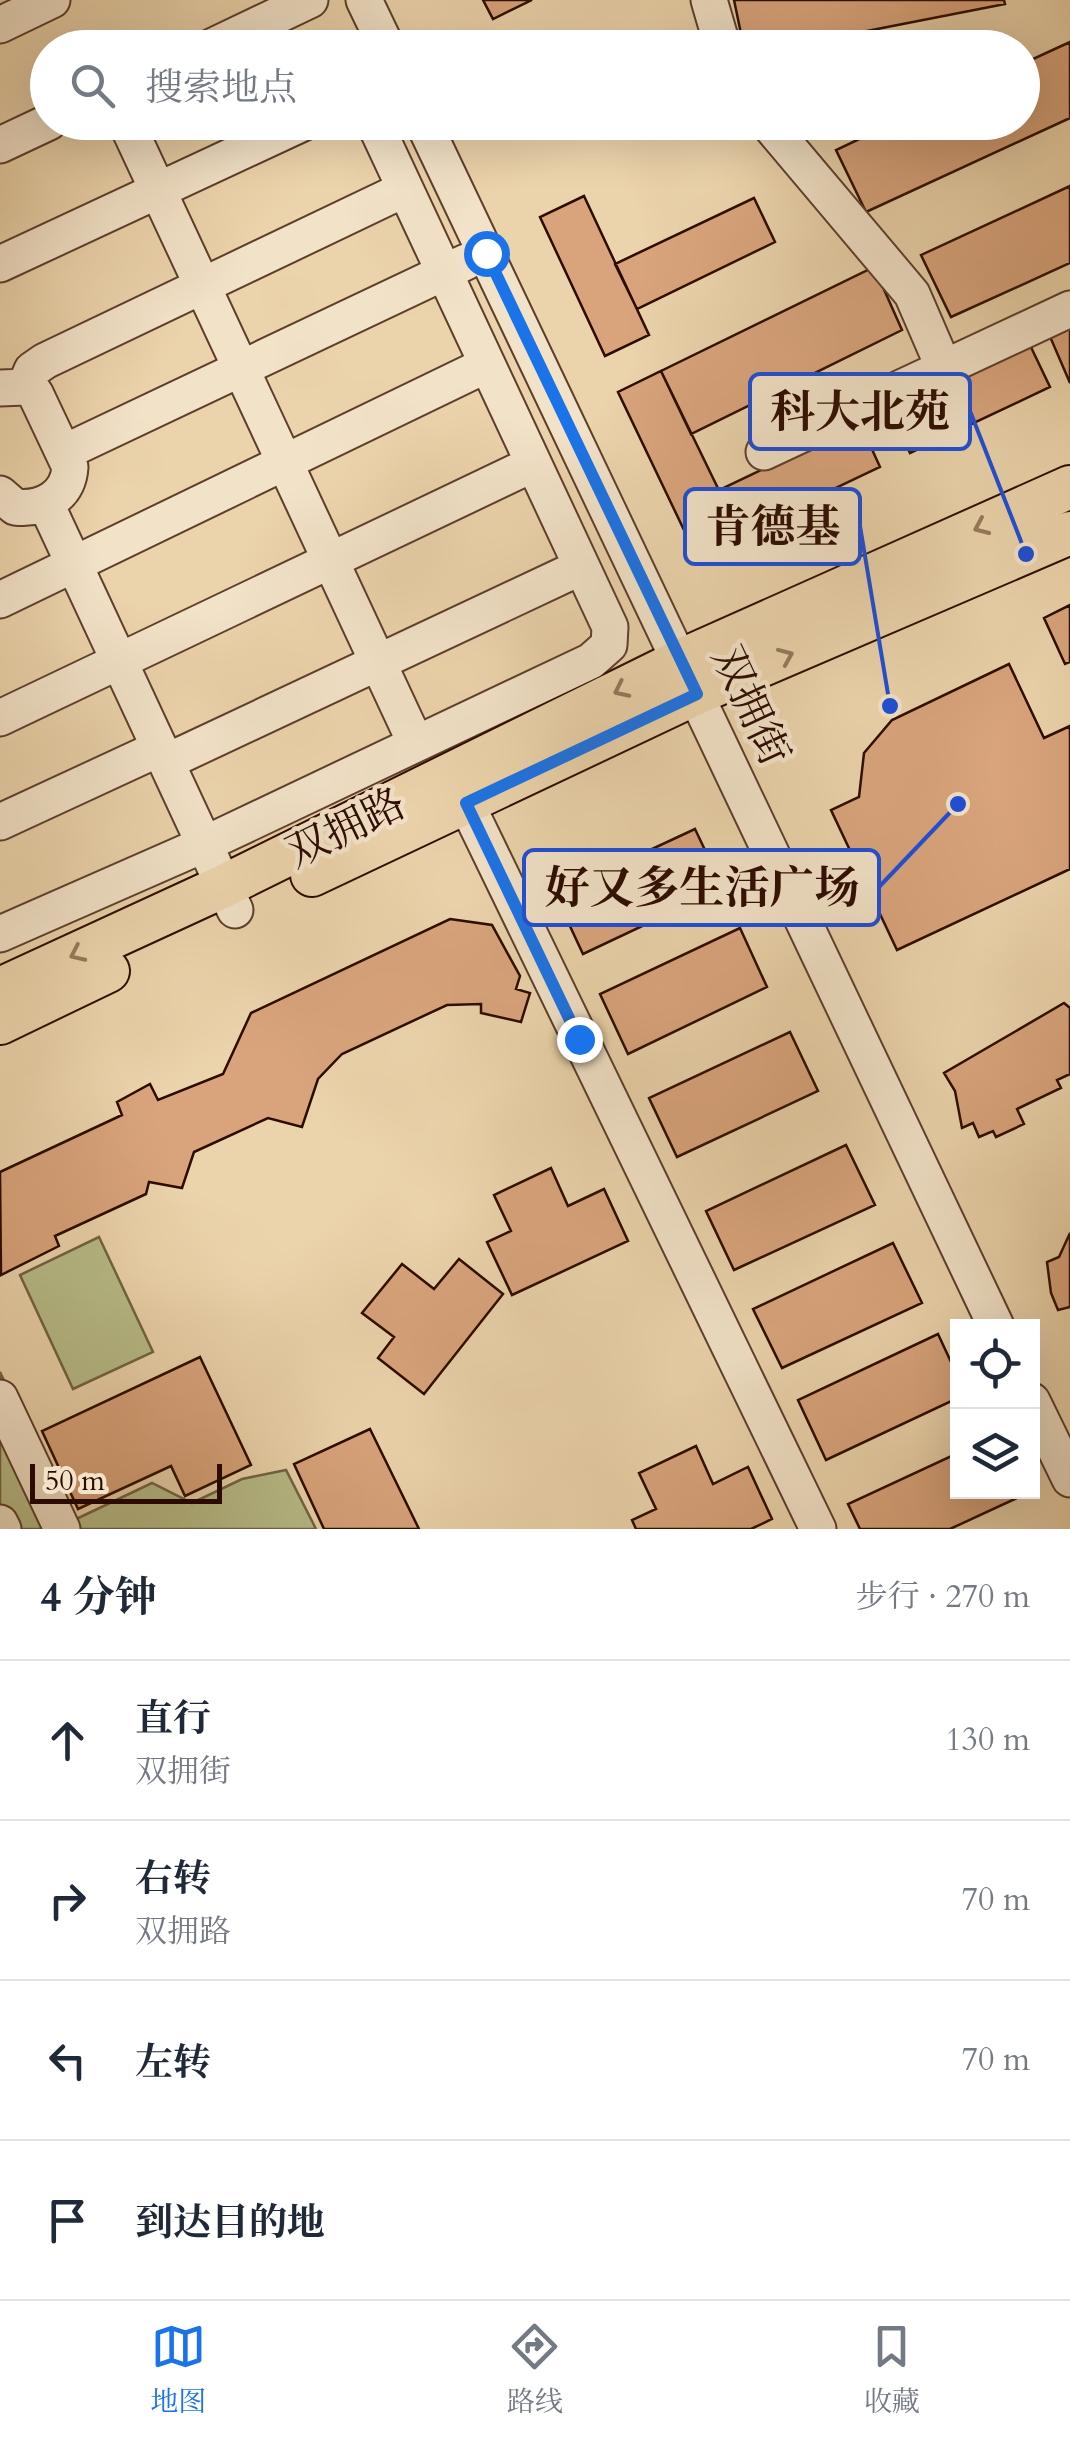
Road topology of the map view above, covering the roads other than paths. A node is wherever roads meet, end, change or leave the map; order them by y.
1 (52, 0) edge
2 (310, 0) edge
3 (364, 0) edge
4 (709, 0) edge
5 (0, 24) edge
6 (247, 30) edge
7 (378, 30) edge
8 (717, 30) edge
9 (30, 131) edge
10 (134, 140) edge
11 (267, 140) edge
12 (382, 140) edge
13 (432, 140) edge
14 (782, 140) edge
15 (0, 146) edge
16 (406, 190) junction
17 (158, 191) junction
18 (486, 253) junction
19 (0, 264) edge
20 (444, 272) junction
21 (202, 285) junction
22 (1070, 310) edge
23 (486, 365) junction
24 (241, 368) junction
25 (944, 368) junction
26 (13, 388) edge
27 (65, 452) junction
28 (764, 452) dead end
29 (284, 462) junction
30 (533, 464) junction
31 (1070, 487) edge
32 (0, 494) edge
33 (46, 504) junction
34 (1070, 532) edge
35 (331, 561) junction
36 (74, 564) junction
37 (582, 567) junction
38 (0, 600) edge
39 (120, 662) junction
40 (378, 663) junction
41 (690, 677) junction
42 (0, 718) edge
43 (416, 744) junction
44 (163, 755) junction
45 (466, 803) junction
46 (0, 822) edge
47 (205, 844) junction
48 (230, 898) junction
49 (0, 934) edge
50 (0, 989) edge
51 (0, 1023) edge
52 (993, 1319) edge
53 (0, 1398) edge
54 (1036, 1409) edge
55 (1070, 1479) edge
56 (62, 1529) edge
57 (818, 1529) edge

1 - 5 street
2 - 6 street
3 - 7 street
4 - 8 street
9 - 15 street
10 - 17 street
11 - 17 street
12 - 16 street
13 - 18 street, 双拥街
14 - 25 street
16 - 20 street
16 - 21 street
17 - 19 street
17 - 21 street
18 - 20 street
18 - 41 street, 双拥街
20 - 23 street
20 - 24 street
21 - 24 street
21 - 26 street
22 - 25 street
23 - 29 street
23 - 30 street
24 - 27 street
24 - 29 street
25 - 28 street
26 - 27 street
27 - 33 street
29 - 35 street
29 - 36 street
30 - 35 street
30 - 37 street
31 -> 41 main road, 双拥路
32 - 33 street
33 - 36 street
41 -> 34 main road, 双拥路
35 - 39 street
35 - 40 street
36 - 38 street
36 - 39 street
37 - 40 street
37 - 43 street
39 - 42 street
39 - 44 street
40 - 43 street
40 - 44 street
41 - 45 main road, 双拥路
41 -> 48 main road, 双拥路
41 - 52 street, 双拥街
43 - 47 street
44 - 46 street
44 - 47 street
45 - 48 main road, 双拥路
45 - 57 street
47 - 48 street
47 - 49 street
48 -> 50 main road, 双拥路
48 - 51 main road, 双拥路
53 - 56 street
54 - 55 street

